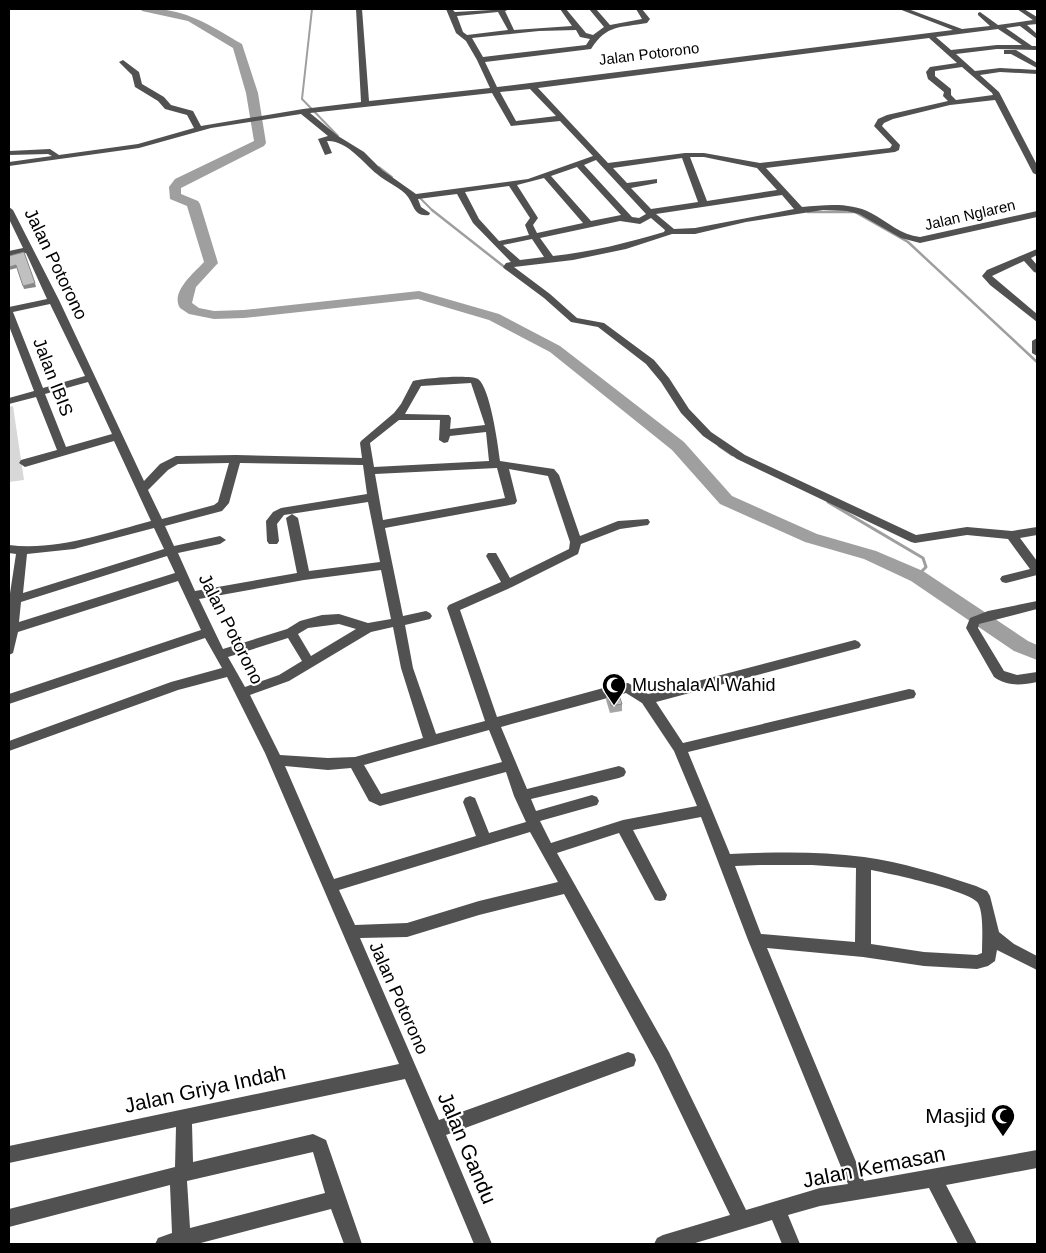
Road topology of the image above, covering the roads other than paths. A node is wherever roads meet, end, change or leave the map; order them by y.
1 (360, 9) edge
2 (504, 9) edge
3 (563, 9) edge
4 (592, 9) edge
5 (639, 9) edge
6 (1020, 9) edge
7 (904, 10) edge
8 (451, 11) edge
9 (937, 11) dead end
10 (917, 12) edge
11 (980, 14) dead end
12 (1037, 21) edge
13 (1021, 24) junction
14 (621, 26) junction
15 (608, 27) junction
16 (998, 27) junction
17 (576, 28) junction
18 (637, 30) dead end
19 (966, 31) junction
20 (512, 32) junction
21 (930, 33) junction
22 (948, 33) junction
23 (1037, 36) edge
24 (465, 37) junction
25 (594, 38) junction
26 (955, 39) dead end
27 (962, 44) dead end
28 (1035, 49) edge
29 (969, 50) junction
30 (950, 52) junction
31 (957, 58) junction
32 (481, 60) junction
33 (123, 62) dead end
34 (964, 64) junction
35 (1037, 66) edge
36 (1037, 72) edge
37 (974, 73) junction
38 (532, 86) junction
39 (494, 89) junction
40 (997, 97) junction
41 (954, 102) junction
42 (365, 103) junction
43 (309, 111) junction
44 (563, 118) junction
45 (198, 128) junction
46 (335, 138) junction
47 (119, 141) dead end
48 (9, 153) edge
49 (328, 153) dead end
50 (686, 155) junction
51 (598, 156) junction
52 (56, 158) junction
53 (578, 163) junction
54 (9, 164) edge
55 (608, 166) junction
56 (760, 166) junction
57 (1037, 173) edge
58 (546, 175) junction
59 (654, 181) dead end
60 (512, 184) junction
61 (626, 186) junction
62 (460, 190) junction
63 (784, 192) junction
64 (416, 196) junction
65 (703, 203) junction
66 (9, 210) edge
67 (800, 210) junction
68 (651, 213) junction
69 (426, 214) dead end
70 (1037, 214) edge
71 (629, 219) junction
72 (640, 221) junction
73 (588, 223) junction
74 (669, 231) junction
75 (535, 236) junction
76 (657, 238) junction
77 (497, 244) junction
78 (28, 250) junction
79 (1037, 252) edge
80 (9, 254) edge
81 (1026, 258) junction
82 (551, 261) junction
83 (518, 263) junction
84 (1037, 270) edge
85 (54, 300) junction
86 (9, 310) edge
87 (9, 314) edge
88 (1037, 319) edge
89 (1037, 341) edge
90 (1037, 353) edge
91 (91, 378) junction
92 (41, 392) junction
93 (9, 401) edge
94 (402, 417) dead end
95 (491, 428) junction
96 (118, 436) junction
97 (65, 452) junction
98 (236, 459) junction
99 (25, 463) dead end
100 (498, 464) junction
101 (369, 467) junction
102 (142, 490) junction
103 (373, 497) junction
104 (292, 518) dead end
105 (644, 522) dead end
106 (156, 523) junction
107 (380, 526) junction
108 (1037, 531) edge
109 (1012, 535) junction
110 (220, 540) dead end
111 (273, 541) dead end
112 (576, 542) junction
113 (9, 549) edge
114 (22, 551) junction
115 (172, 551) junction
116 (492, 556) dead end
117 (387, 565) junction
118 (1037, 570) edge
119 (182, 575) junction
120 (304, 576) junction
121 (1006, 579) dead end
122 (508, 584) junction
123 (13, 594) edge
124 (191, 596) junction
125 (1037, 605) edge
126 (426, 616) dead end
127 (398, 621) junction
128 (368, 628) junction
129 (10, 630) edge
130 (208, 632) junction
131 (291, 632) junction
132 (855, 645) dead end
133 (9, 650) edge
134 (220, 655) junction
135 (309, 663) junction
136 (231, 671) junction
137 (1037, 677) edge
138 (242, 693) junction
139 (909, 694) dead end
140 (9, 699) edge
141 (647, 699) junction
142 (493, 725) junction
143 (431, 741) junction
144 (9, 746) edge
145 (680, 749) junction
146 (275, 760) junction
147 (355, 762) junction
148 (510, 765) junction
149 (619, 772) dead end
150 (521, 796) junction
151 (470, 802) dead end
152 (592, 802) dead end
153 (706, 810) junction
154 (532, 822) junction
155 (623, 826) junction
156 (485, 841) junction
157 (548, 850) junction
158 (725, 860) junction
159 (864, 863) junction
160 (569, 886) junction
161 (330, 887) junction
162 (660, 895) dead end
163 (989, 928) junction
164 (350, 932) junction
165 (756, 940) junction
166 (863, 950) junction
167 (1037, 963) edge
168 (628, 1060) dead end
169 (410, 1070) junction
170 (184, 1116) junction
171 (435, 1130) junction
172 (9, 1154) edge
173 (1037, 1159) edge
174 (181, 1174) junction
175 (933, 1180) junction
176 (859, 1190) junction
177 (336, 1199) junction
178 (777, 1211) junction
179 (9, 1218) edge
180 (742, 1221) junction
181 (182, 1242) edge
182 (164, 1244) edge
183 (353, 1244) edge
184 (483, 1244) edge
185 (663, 1244) edge
186 (791, 1244) edge
187 (968, 1244) edge

1 - 42 street
2 - 8 street
2 - 20 street
3 - 17 street
4 - 15 street
5 - 14 street
6 - 12 street
7 - 10 street
8 - 24 street
9 - 10 street
10 - 19 street
11 - 16 street
12 - 13 street, Jalan Potorono
13 - 16 street, Jalan Potorono
13 - 23 street
14 - 15 street
14 - 18 street
15 - 25 street
16 - 19 street, Jalan Potorono
16 - 28 street
17 - 20 street
17 - 25 street
19 - 22 street, Jalan Potorono
20 - 24 street
21 - 22 street, Jalan Potorono
21 - 30 street
21 - 38 street, Jalan Potorono
22 - 26 street
24 - 32 street
25 - 32 street
27 - 29 street
28 - 29 street
29 - 30 street
30 - 31 street
31 - 34 street
31 - 35 street
32 - 39 street
33 - 45 street
34 - 37 street
34 - 41 street
36 - 37 street
37 - 40 street
38 - 39 street, Jalan Potorono
38 - 44 street
39 - 42 street, Jalan Potorono
39 - 44 street
40 - 41 street
40 - 57 street
41 - 56 street
42 - 43 street, Jalan Potorono
43 - 45 street, Jalan Potorono
43 - 46 street
44 - 51 street
45 - 47 street
45 - 52 street
46 - 49 street
46 - 64 street
48 - 52 street
50 - 55 street
50 - 56 street
50 - 65 street
51 - 53 street
51 - 55 street
52 - 54 street
53 - 58 street
53 - 71 street
55 - 61 street
56 - 63 street
58 - 60 street
58 - 73 street
59 - 61 street
60 - 62 street
60 - 75 street
61 - 68 street
62 - 64 street
62 - 77 street
63 - 65 street
63 - 67 street
64 - 69 street
65 - 68 street
66 - 78 street, Jalan Potorono
67 - 70 street, Jalan Nglaren
67 - 74 street, Jalan Nglaren
68 - 72 street
68 - 74 street
71 - 72 street
71 - 73 street
72 - 76 street
73 - 75 street
74 - 76 street
75 - 77 street
75 - 82 street
76 - 82 street
77 - 83 street
78 - 80 street
78 - 85 street, Jalan Potorono
79 - 81 street
81 - 84 street
81 - 88 street
82 - 83 street
83 - 109 street
85 - 86 street
85 - 91 street, Jalan Potorono
87 - 92 street, Jalan IBIS
89 - 90 street
91 - 92 street
91 - 96 street, Jalan Potorono
92 - 93 street
92 - 97 street, Jalan IBIS
94 - 95 street
95 - 100 street
95 - 101 street
96 - 97 street
96 - 102 street, Jalan Potorono
97 - 99 street
98 - 101 street
98 - 102 street
98 - 106 street
100 - 101 street
100 - 107 street
100 - 112 street
101 - 103 street
102 - 106 street, Jalan Potorono
103 - 107 street
103 - 111 street
104 - 120 street
105 - 112 street
106 - 114 street
106 - 115 street, Jalan Potorono
107 - 117 street
108 - 109 street
109 - 118 street
110 - 115 street
112 - 122 street
113 - 114 street
114 - 123 street
115 - 119 street, Jalan Potorono
115 - 123 street
116 - 122 street
117 - 120 street
117 - 127 street
118 - 121 street
119 - 124 street, Jalan Potorono
119 - 129 street
120 - 124 street
122 - 142 street
123 - 129 street
124 - 130 street, Jalan Potorono
125 - 137 street
126 - 127 street
127 - 128 street
127 - 143 street
128 - 131 street
128 - 135 street
129 - 133 street
130 - 134 street, Jalan Potorono
130 - 140 street
131 - 134 street
131 - 135 street
132 - 141 street
134 - 136 street, Jalan Potorono
135 - 138 street
136 - 138 street, Jalan Potorono
136 - 144 street
138 - 146 street, Jalan Potorono
139 - 145 street
141 - 142 street
141 - 145 street
142 - 143 street
142 - 148 street
143 - 147 street
145 - 153 street
146 - 147 street
146 - 161 street, Jalan Potorono
147 - 148 street
148 - 150 street
149 - 150 street
150 - 154 street
151 - 156 street
152 - 154 street
153 - 155 street
153 - 158 street
154 - 156 street
154 - 157 street
155 - 157 street
155 - 162 street
156 - 161 street
157 - 160 street
158 - 159 street
158 - 165 street
159 - 163 street
159 - 166 street
160 - 164 street
160 - 180 street
161 - 164 street, Jalan Potorono
163 - 166 street
163 - 167 street
164 - 169 street, Jalan Potorono
165 - 166 street
165 - 176 street
168 - 171 street
169 - 170 street, Jalan Griya Indah
169 - 171 street, Jalan Gandu
170 - 172 street, Jalan Griya Indah
170 - 174 street
171 - 184 street, Jalan Gandu
173 - 175 street, Jalan Kemasan
174 - 177 street
174 - 179 street
174 - 181 street
175 - 176 street, Jalan Kemasan
175 - 187 street
176 - 178 street, Jalan Kemasan
177 - 181 street
177 - 183 street
178 - 180 street, Jalan Kemasan
178 - 186 street
180 - 185 street, Jalan Kemasan
181 - 182 street

